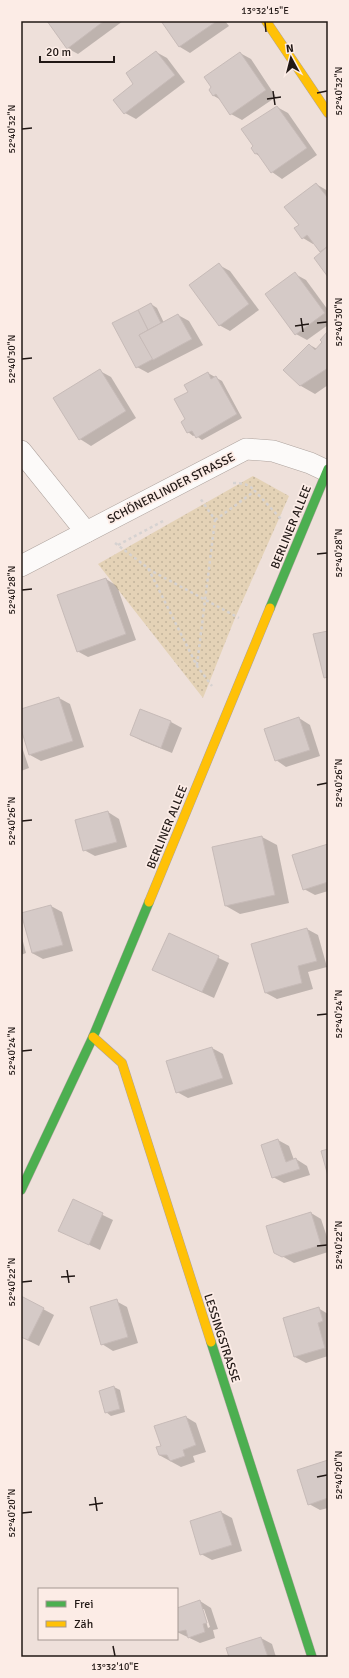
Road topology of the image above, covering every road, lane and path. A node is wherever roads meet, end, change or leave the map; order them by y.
1 (266, 21) edge
2 (328, 113) edge
3 (21, 451) edge
4 (327, 470) edge
5 (190, 477) junction
6 (231, 483) dead end
7 (255, 491) junction
8 (207, 496) dead end
9 (201, 500) junction
10 (194, 504) dead end
11 (167, 519) dead end
12 (215, 520) junction
13 (283, 520) dead end
14 (86, 532) junction
15 (118, 545) junction
16 (21, 566) edge
17 (148, 568) junction
18 (205, 600) junction
19 (239, 618) dead end
20 (197, 666) junction
21 (212, 686) dead end
22 (93, 1037) junction
23 (21, 1190) edge
24 (312, 1657) edge

1 - 2 street
3 - 14 street
4 - 5 street, SCHÖNERLINDER STRASSE
4 - 22 street, BERLINER ALLEE
5 - 9 path
5 - 14 street, SCHÖNERLINDER STRASSE
6 - 7 path
7 - 12 path
7 - 13 path
8 - 9 path
9 - 10 path
9 - 12 path
11 - 15 path
12 - 18 path
14 - 15 path
14 - 16 street, SCHÖNERLINDER STRASSE
15 - 17 path
17 - 18 path
17 - 20 path
18 - 19 path
18 - 20 path
20 - 21 path
22 - 23 street, BERLINER ALLEE
22 - 24 street, LESSINGSTRASSE

